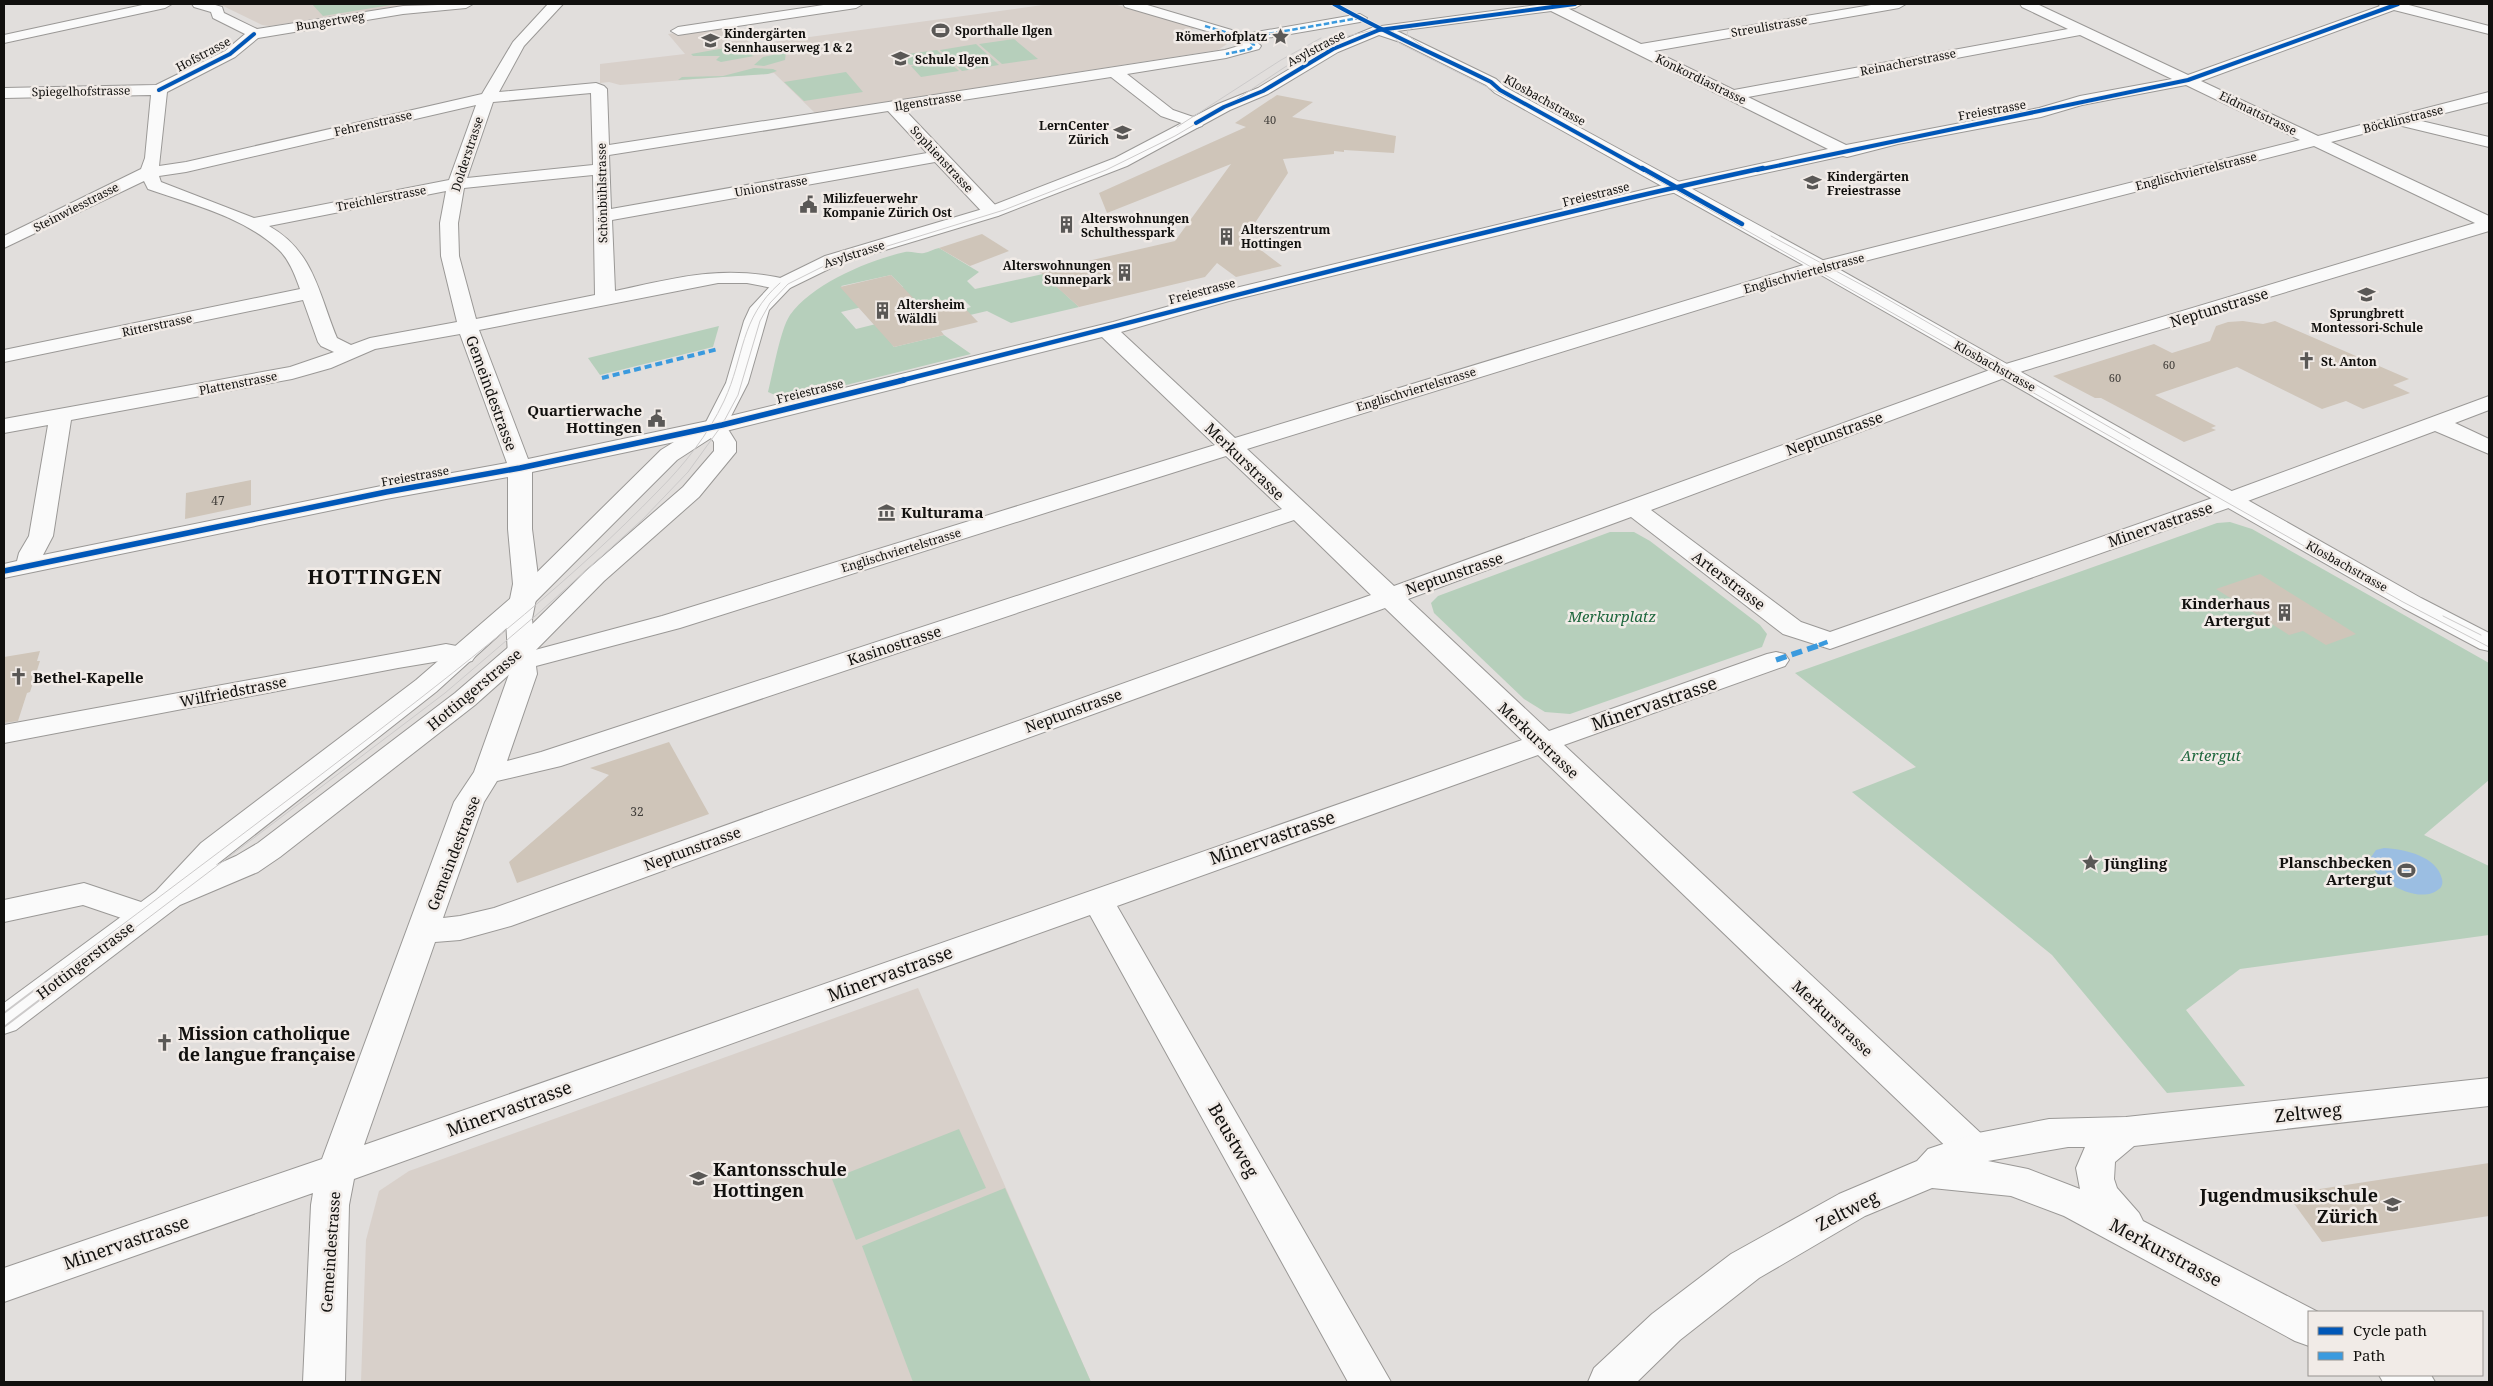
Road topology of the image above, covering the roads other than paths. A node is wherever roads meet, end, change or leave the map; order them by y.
1 (166, 4) edge
2 (199, 4) edge
3 (466, 4) edge
4 (543, 4) edge
5 (556, 4) edge
6 (856, 4) edge
7 (1130, 4) edge
8 (1334, 4) edge
9 (1575, 4) edge
10 (1899, 4) edge
11 (2027, 4) edge
12 (2392, 5) edge
13 (1554, 6) junction
14 (1360, 18) junction
15 (1379, 30) junction
16 (2083, 30) junction
17 (2489, 30) edge
18 (678, 31) dead end
19 (254, 34) junction
20 (4, 39) edge
21 (1318, 41) dead end
22 (1250, 42) junction
23 (1640, 49) junction
24 (1114, 72) junction
25 (1252, 80) dead end
26 (2188, 80) junction
27 (599, 89) joint
28 (159, 90) junction
29 (4, 93) edge
30 (1733, 95) junction
31 (2489, 97) edge
32 (488, 98) junction
33 (892, 106) junction
34 (1224, 106) junction
35 (2399, 120) junction
36 (1196, 123) junction
37 (2316, 141) junction
38 (2489, 142) edge
39 (601, 151) junction
40 (1847, 152) junction
41 (939, 156) junction
42 (602, 169) junction
43 (149, 172) junction
44 (456, 184) junction
45 (1676, 187) junction
46 (992, 212) junction
47 (603, 216) junction
48 (252, 224) junction
49 (2489, 224) edge
50 (4, 243) edge
51 (1821, 267) junction
52 (783, 284) junction
53 (311, 293) junction
54 (605, 297) junction
55 (468, 327) junction
56 (1106, 329) junction
57 (351, 352) junction
58 (4, 356) edge
59 (2005, 371) junction
60 (2489, 403) edge
61 (60, 418) junction
62 (2437, 423) junction
63 (4, 426) edge
64 (715, 426) junction
65 (1232, 447) junction
66 (2489, 447) edge
67 (520, 468) junction
68 (2229, 500) junction
69 (1634, 508) junction
70 (1298, 511) junction
71 (28, 566) junction
72 (4, 571) edge
73 (1388, 596) junction
74 (522, 602) junction
75 (1830, 641) joint
76 (2489, 643) edge
77 (463, 655) junction
78 (522, 656) junction
79 (1776, 660) dead end
80 (4, 734) edge
81 (1542, 743) junction
82 (488, 773) junction
83 (1097, 899) junction
84 (156, 907) junction
85 (4, 911) edge
86 (423, 931) junction
87 (4, 1021) edge
88 (2489, 1092) edge
89 (2126, 1132) junction
90 (1973, 1150) junction
91 (337, 1169) junction
92 (1930, 1172) junction
93 (2140, 1238) junction
94 (4, 1285) edge
95 (2308, 1327) edge
96 (2401, 1376) edge
97 (324, 1382) edge
98 (1370, 1382) edge
99 (1609, 1382) edge
100 (2414, 1382) edge

1 - 20 street
2 - 19 street, Hofstrasse
3 - 19 street, Bungertweg
4 - 5 street
5 - 32 street, Dolderstrasse
6 - 18 street
7 - 22 street
8 - 14 street, Klosbachstrasse
9 - 13 street, Asylstrasse
10 - 23 street, Streulistrasse
11 - 16 street, Eidmattstrasse
12 - 17 street
12 - 26 street, Freiestrasse
13 - 15 street, Asylstrasse
13 - 23 street, Konkordiastrasse
14 - 15 street, Klosbachstrasse
14 - 22 street
15 - 21 street, Asylstrasse
15 - 34 street, Asylstrasse
15 - 45 street, Klosbachstrasse
16 - 26 street, Eidmattstrasse
16 - 30 street, Reinacherstrasse
19 - 28 street, Hofstrasse
22 - 24 street, Ilgenstrasse
23 - 30 street, Konkordiastrasse
24 - 33 street, Ilgenstrasse
24 - 36 street
25 - 34 street, Asylstrasse
26 - 37 street, Eidmattstrasse
26 - 40 street, Freiestrasse
27 - 32 street, Fehrenstrasse
27 - 39 street, Schönbühlstrasse
28 - 29 street, Spiegelhofstrasse
28 - 43 street
30 - 40 street, Konkordiastrasse
31 - 35 street, Böcklinstrasse
32 - 43 street, Fehrenstrasse
32 - 44 street, Dolderstrasse
33 - 39 street, Ilgenstrasse
33 - 41 street, Sophienstrasse
34 - 36 street, Asylstrasse
35 - 37 street, Böcklinstrasse
35 - 38 street
36 - 46 street, Asylstrasse
37 - 49 street, Eidmattstrasse
37 - 51 street, Englischviertelstrasse
39 - 42 street, Schönbühlstrasse
40 - 45 street, Freiestrasse
41 - 46 street, Sophienstrasse
41 - 47 street, Unionstrasse
42 - 44 street, Treichlerstrasse
42 - 47 street, Schönbühlstrasse
43 - 48 street
43 - 50 street, Steinwiesstrasse
44 - 48 street, Treichlerstrasse
44 - 55 street, Dolderstrasse
45 - 51 street, Klosbachstrasse
45 - 56 street, Freiestrasse
46 - 52 street, Asylstrasse
47 - 54 street, Schönbühlstrasse
48 - 53 street
49 - 59 street, Neptunstrasse
51 - 59 street, Klosbachstrasse
51 - 65 street, Englischviertelstrasse
52 - 54 street
52 - 64 street, Hottingerstrasse
53 - 57 street
53 - 58 street, Ritterstrasse
54 - 55 street
55 - 57 street, Plattenstrasse
55 - 67 street, Gemeindestrasse
56 - 64 street, Freiestrasse
56 - 65 street, Merkurstrasse
57 - 61 street, Plattenstrasse
59 - 68 street, Klosbachstrasse
59 - 69 street, Neptunstrasse
60 - 62 street, Minervastrasse
61 - 63 street, Plattenstrasse
61 - 71 street
62 - 66 street
62 - 68 street, Minervastrasse
64 - 67 street, Freiestrasse
64 - 74 street, Hottingerstrasse
64 - 78 street, Hottingerstrasse
65 - 70 street, Merkurstrasse
65 - 78 street, Englischviertelstrasse
67 - 71 street, Freiestrasse
67 - 74 street, Gemeindestrasse
68 - 75 street, Minervastrasse
68 - 76 street, Klosbachstrasse
69 - 73 street, Neptunstrasse
69 - 75 street, Arterstrasse
70 - 73 street, Merkurstrasse
70 - 82 street, Kasinostrasse
71 - 72 street, Freiestrasse
73 - 81 street, Merkurstrasse
73 - 86 street, Neptunstrasse
74 - 77 street, Hottingerstrasse
74 - 78 street, Gemeindestrasse
77 - 80 street, Wilfriedstrasse
77 - 84 street, Hottingerstrasse
78 - 82 street, Gemeindestrasse
78 - 84 street, Hottingerstrasse
79 - 81 street, Minervastrasse
81 - 83 street, Minervastrasse
81 - 90 street, Merkurstrasse
82 - 86 street, Gemeindestrasse
83 - 91 street, Minervastrasse
83 - 98 street, Beustweg
84 - 85 street
84 - 87 street, Hottingerstrasse
86 - 91 street, Gemeindestrasse
88 - 89 street, Zeltweg
89 - 90 street, Zeltweg
89 - 93 street, Zeltweg
90 - 92 street, Zeltweg
91 - 94 street, Minervastrasse
91 - 97 street, Gemeindestrasse
92 - 93 street, Merkurstrasse
92 - 99 street, Zeltweg
93 - 95 street, Merkurstrasse
96 - 100 street

